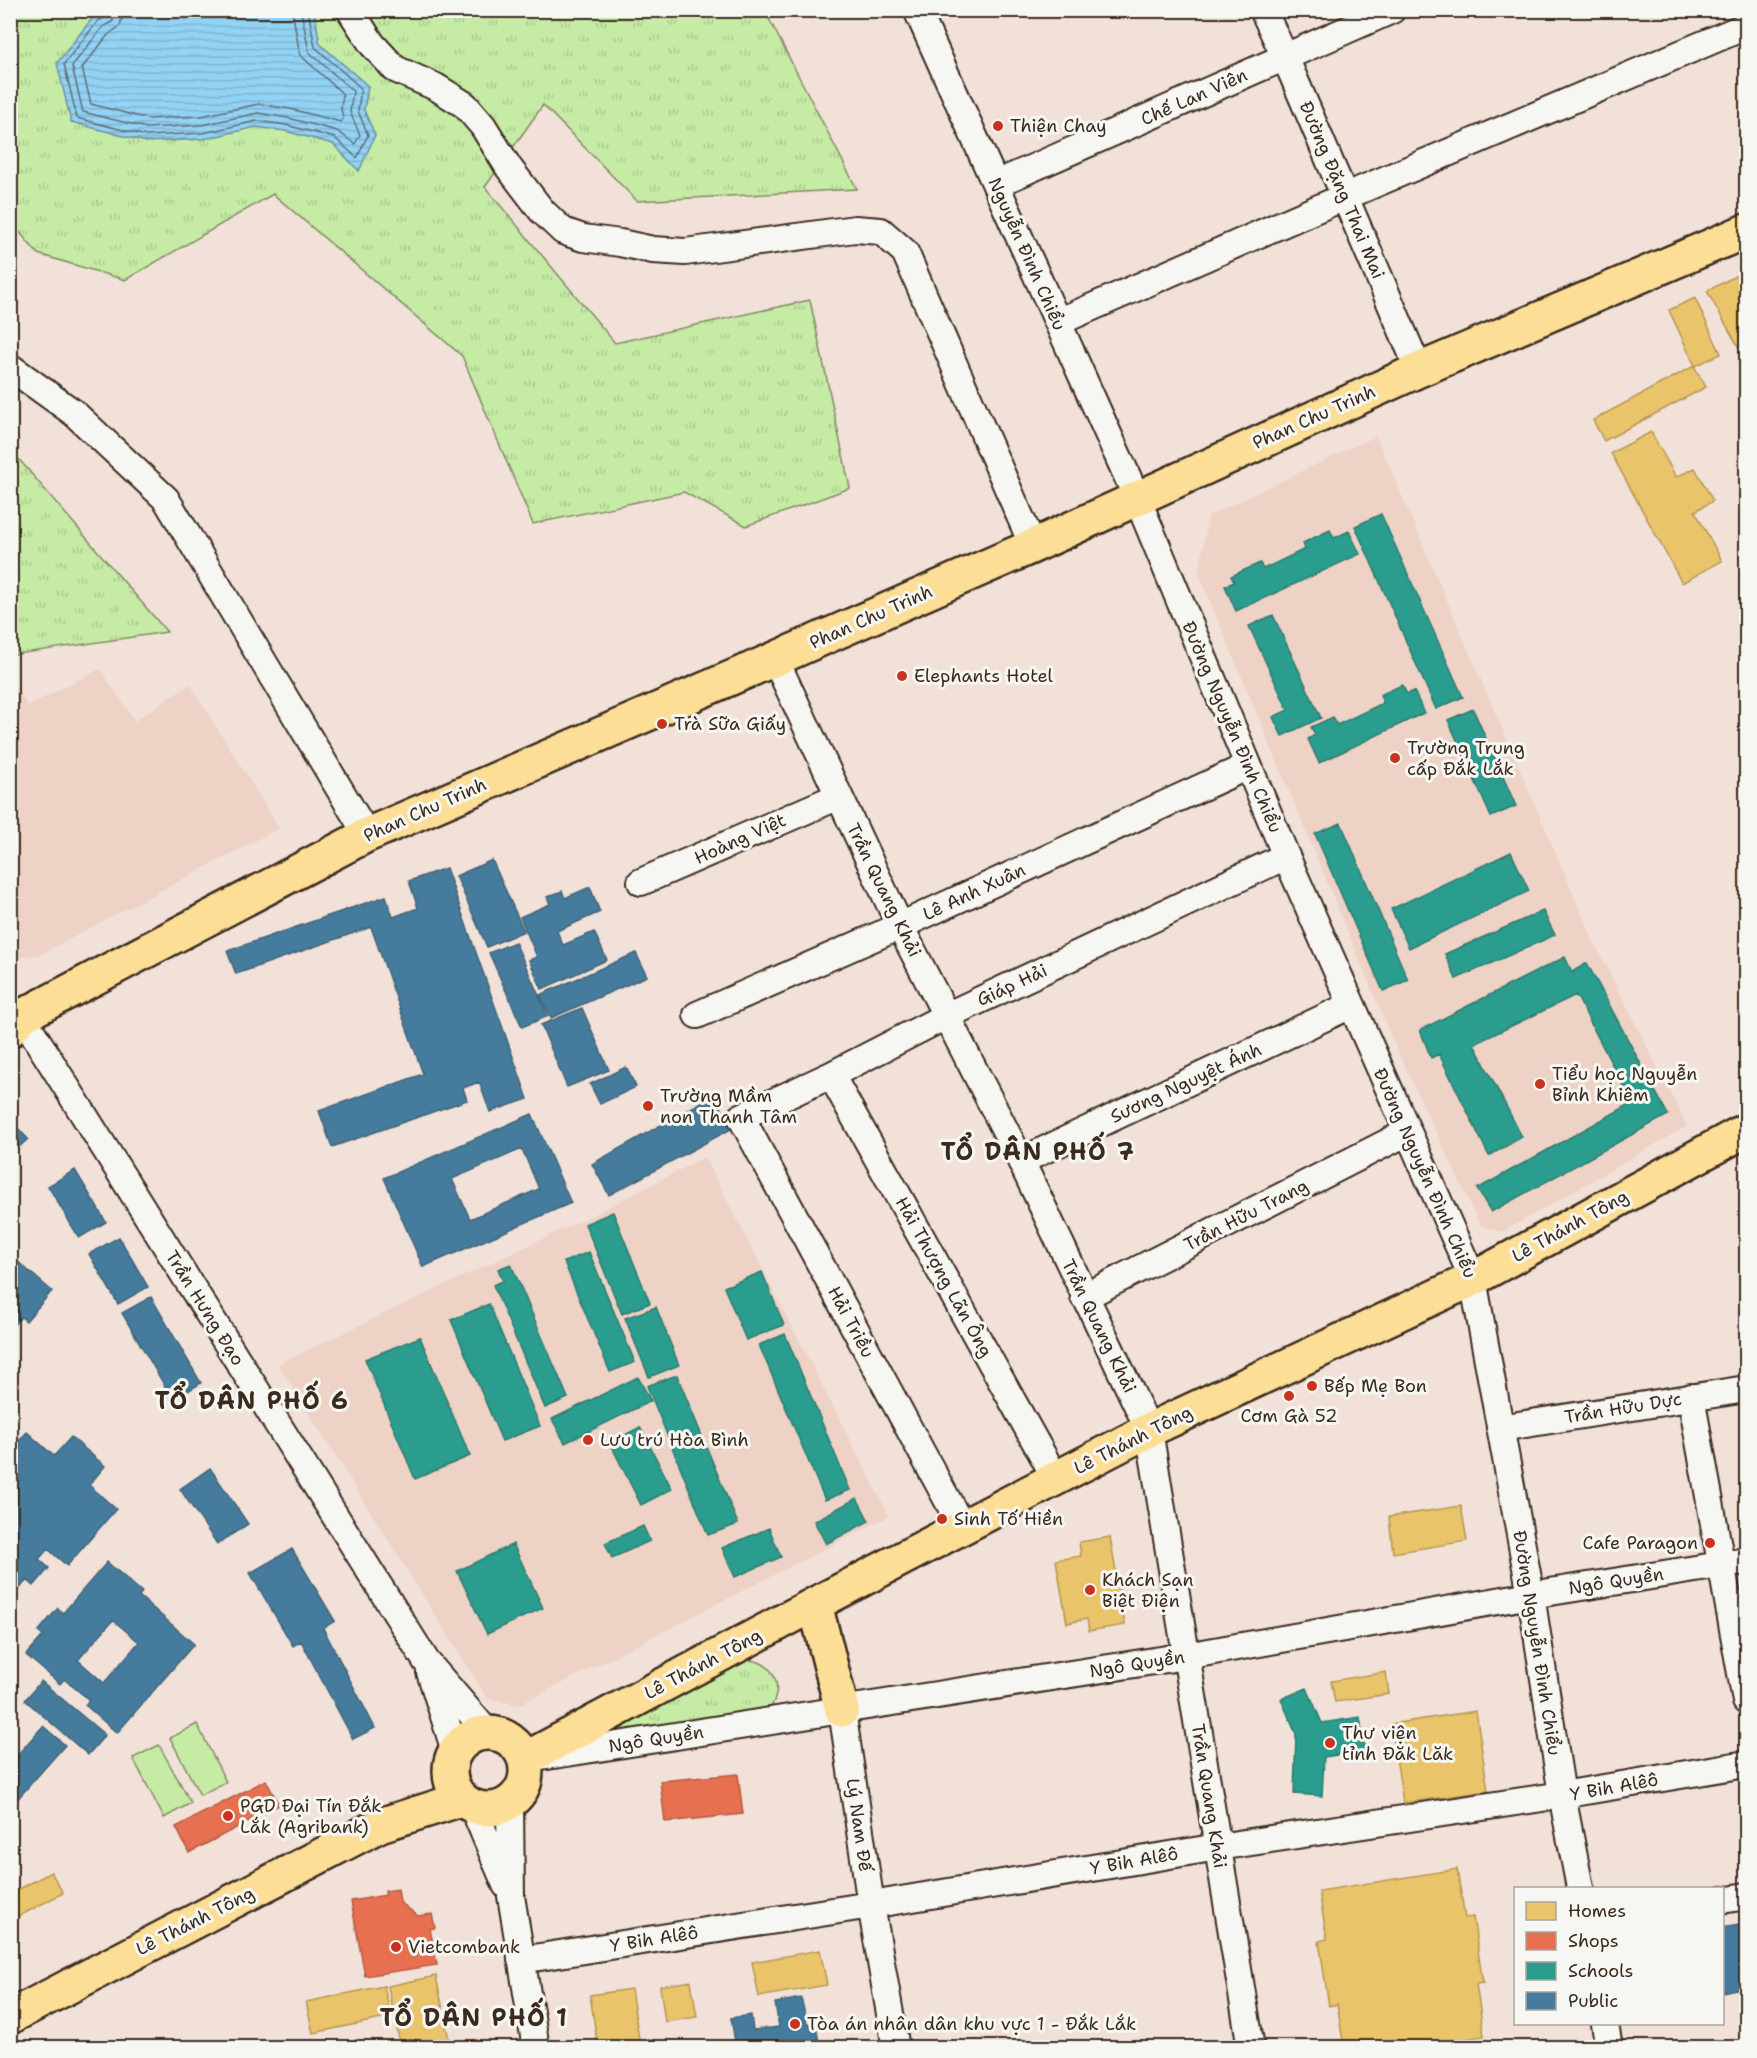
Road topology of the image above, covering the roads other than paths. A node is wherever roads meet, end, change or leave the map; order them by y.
1 (350, 10) edge
2 (917, 10) edge
3 (1263, 10) edge
4 (1392, 10) edge
5 (1746, 26) edge
6 (1285, 57) junction
7 (996, 184) junction
8 (1344, 197) junction
9 (1746, 231) edge
10 (1058, 322) junction
11 (10, 367) edge
12 (1419, 370) junction
13 (1137, 498) junction
14 (1033, 546) junction
15 (775, 660) junction
16 (1248, 766) junction
17 (839, 796) junction
18 (367, 835) junction
19 (1286, 856) junction
20 (641, 882) dead end
21 (900, 926) junction
22 (1351, 1005) junction
23 (697, 1015) dead end
24 (946, 1016) junction
25 (14, 1019) edge
26 (831, 1075) junction
27 (741, 1117) joint
28 (1746, 1130) edge
29 (1408, 1132) junction
30 (1022, 1161) junction
31 (1473, 1279) junction
32 (1084, 1297) junction
33 (1746, 1389) edge
34 (1691, 1397) junction
35 (1500, 1428) junction
36 (1149, 1430) junction
37 (1056, 1479) junction
38 (962, 1527) junction
39 (1746, 1561) edge
40 (1721, 1565) junction
41 (1531, 1595) junction
42 (814, 1604) junction
43 (1186, 1656) junction
44 (426, 1660) junction
45 (1746, 1701) edge
46 (842, 1710) junction
47 (488, 1732) junction
48 (453, 1757) junction
49 (525, 1759) junction
50 (1746, 1764) edge
51 (1562, 1796) junction
52 (468, 1803) junction
53 (510, 1803) junction
54 (380, 1825) junction
55 (1218, 1847) junction
56 (1580, 1887) edge
57 (511, 1896) junction
58 (1746, 1896) edge
59 (1724, 1900) edge
60 (871, 1905) junction
61 (521, 1960) junction
62 (10, 2017) edge
63 (1605, 2025) edge
64 (536, 2048) edge
65 (896, 2048) edge
66 (1251, 2048) edge
67 (1610, 2048) edge

1 - 14 street
2 - 7 street, Nguyễn Đình Chiểu
3 - 6 street, Đường Đặng Thai Mai
4 - 6 street, Chế Lan Viên
5 - 8 street
6 - 7 street, Chế Lan Viên
6 - 8 street, Đường Đặng Thai Mai
7 - 10 street, Nguyễn Đình Chiểu
8 - 10 street
8 - 12 street, Đường Đặng Thai Mai
9 - 12 main road, Phan Chu Trinh
10 - 13 street, Nguyễn Đình Chiểu
11 - 18 street
12 - 13 main road, Phan Chu Trinh
13 - 14 main road, Phan Chu Trinh
13 - 16 street, Đường Nguyễn Đình Chiểu
14 - 15 main road, Phan Chu Trinh
15 - 17 street, Trần Quang Khải
15 - 18 main road, Phan Chu Trinh
16 - 19 street, Đường Nguyễn Đình Chiểu
16 - 21 street, Lê Anh Xuân
17 - 20 street, Hoàng Việt
17 - 21 street, Trần Quang Khải
18 - 25 main road, Phan Chu Trinh
19 - 22 street, Đường Nguyễn Đình Chiểu
19 - 24 street, Giáp Hải
21 - 23 street, Lê Anh Xuân
21 - 24 street, Trần Quang Khải
22 - 29 street, Đường Nguyễn Đình Chiểu
22 - 30 street, Sương Nguyệt Ánh
24 - 26 street, Giáp Hải
24 - 30 street, Trần Quang Khải
25 - 44 street, Trần Hưng Đạo
26 - 27 street, Giáp Hải
26 - 37 street, Hải Thượng Lãn Ông
27 - 38 street, Hải Triều
28 - 31 main road, Lê Thánh Tông
29 - 31 street, Đường Nguyễn Đình Chiểu
29 - 32 street, Trần Hữu Trang
30 - 32 street, Trần Quang Khải
31 - 35 street, Đường Nguyễn Đình Chiểu
31 - 36 main road, Lê Thánh Tông
32 - 36 street, Trần Quang Khải
33 - 34 street, Trần Hữu Dực
34 - 35 street, Trần Hữu Dực
34 - 40 street
35 - 41 street, Đường Nguyễn Đình Chiểu
36 - 37 main road, Lê Thánh Tông
36 - 43 street, Trần Quang Khải
37 - 38 main road, Lê Thánh Tông
38 - 42 main road, Lê Thánh Tông
39 - 40 street, Ngô Quyền
40 - 41 street, Ngô Quyền
40 - 45 street
41 - 43 street, Ngô Quyền
41 - 51 street, Đường Nguyễn Đình Chiểu
42 - 46 main road, Lý Nam Đế
42 - 49 main road, Lê Thánh Tông
43 - 46 street, Ngô Quyền
43 - 55 street, Trần Quang Khải
44 - 47 street, Trần Hưng Đạo
44 - 48 street, Trần Hưng Đạo
46 - 49 street, Ngô Quyền
46 - 60 street, Lý Nam Đế
47 - 48 main road
47 - 49 main road
48 - 52 main road
48 - 54 main road, Lê Thánh Tông
49 - 53 main road
50 - 51 street, Y Bih Alêô
51 - 55 street, Y Bih Alêô
51 - 56 street, Đường Nguyễn Đình Chiểu
52 - 53 main road
52 - 54 main road, Lê Thánh Tông
52 - 57 street
53 - 57 street
54 - 62 main road, Lê Thánh Tông
55 - 60 street, Y Bih Alêô
55 - 66 street, Trần Quang Khải
57 - 61 street
58 - 59 street
60 - 61 street, Y Bih Alêô
60 - 65 street, Lý Nam Đế
61 - 64 street
63 - 67 street

